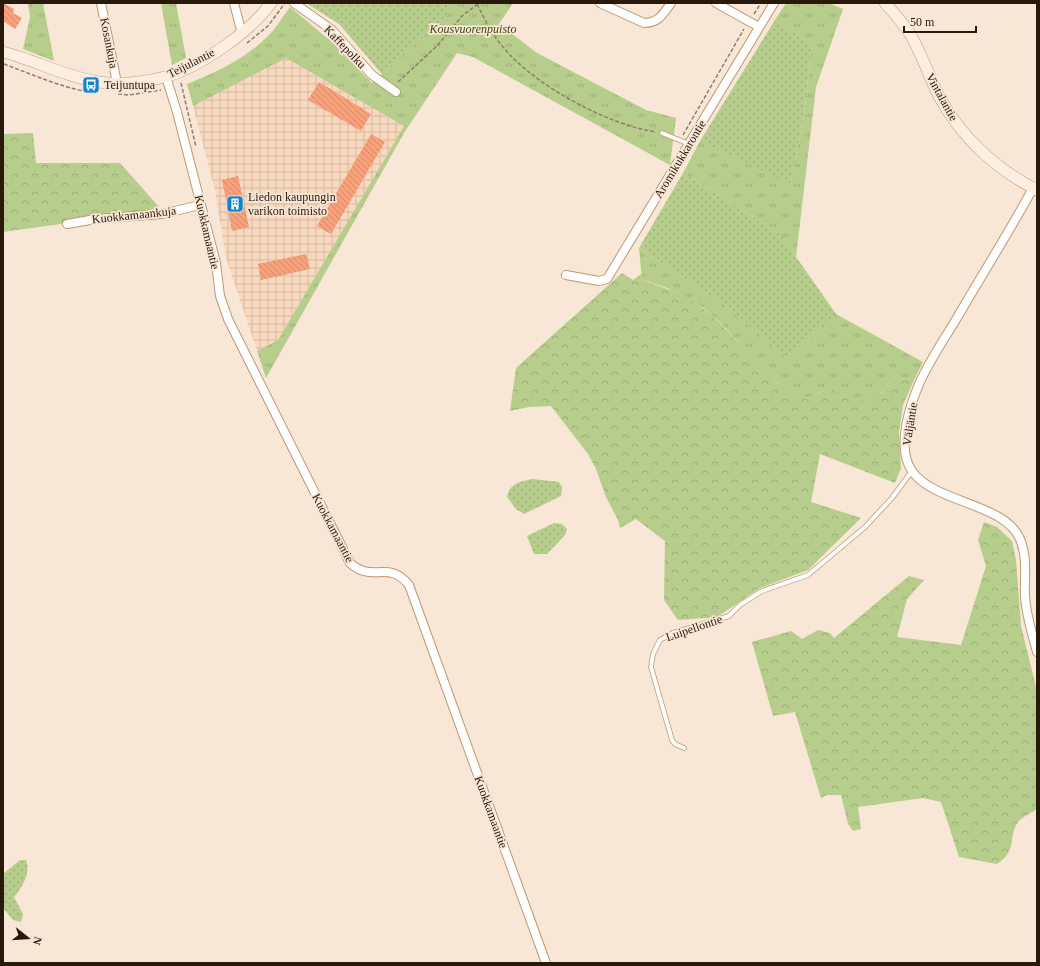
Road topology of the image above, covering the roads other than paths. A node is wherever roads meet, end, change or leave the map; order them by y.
1 (101, 3) edge
2 (234, 3) edge
3 (271, 3) edge
4 (294, 3) edge
5 (600, 3) edge
6 (671, 3) edge
7 (716, 3) edge
8 (774, 3) edge
9 (885, 3) edge
10 (759, 27) junction
11 (242, 34) junction
12 (3, 52) edge
13 (166, 77) junction
14 (117, 83) junction
15 (396, 92) dead end
16 (662, 134) road end
17 (688, 144) junction
18 (1035, 189) edge
19 (200, 205) junction
20 (67, 224) dead end
21 (566, 275) dead end
22 (912, 471) junction
23 (1037, 652) edge
24 (684, 748) dead end
25 (546, 963) edge

1 - 14 street, Kosankuja
2 - 11 street
3 - 11 street, Teijulantie
4 - 15 street, Kaffepolku
5 - 6 street
7 - 10 street
8 - 10 street, Aromikukkarontie
9 - 18 street, Vintalantie
10 - 17 street, Aromikukkarontie
11 - 13 street, Teijulantie
12 - 14 street, Teijulantie
13 - 14 street, Teijulantie
13 - 19 street, Kuokkamaantie
16 - 17 lane
17 - 21 street, Aromikukkarontie
18 - 22 street, Väljäntie
19 - 20 street, Kuokkamaankuja
19 - 25 street, Kuokkamaantie
22 - 23 street
22 - 24 lane, Luipellontie

